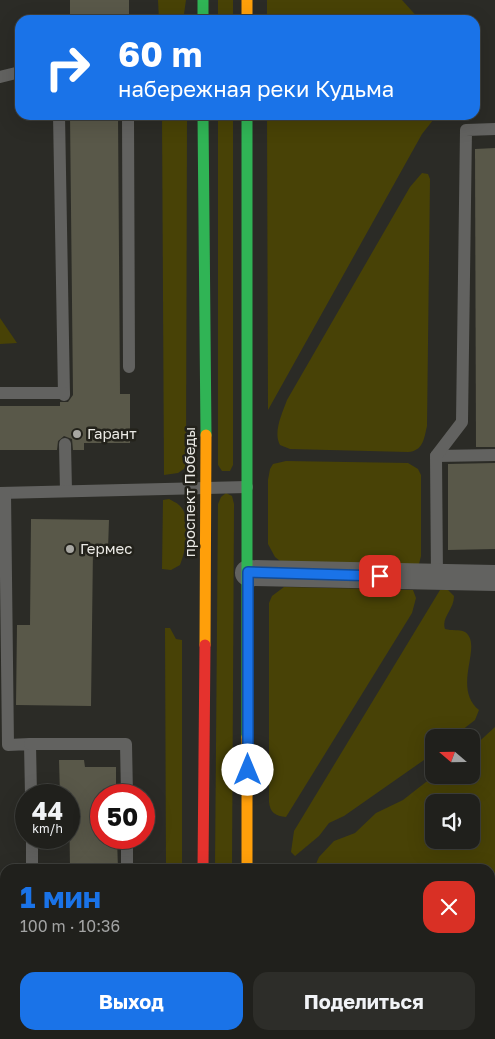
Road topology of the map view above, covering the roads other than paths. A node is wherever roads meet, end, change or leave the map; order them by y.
1 (203, 0) edge
2 (247, 0) edge
3 (203, 15) edge
4 (247, 15) edge
5 (15, 73) edge
6 (0, 77) edge
7 (59, 120) edge
8 (128, 120) edge
9 (203, 120) edge
10 (247, 120) edge
11 (495, 129) edge
12 (129, 367) dead end
13 (0, 393) edge
14 (65, 444) dead end
15 (495, 455) edge
16 (436, 456) junction
17 (247, 486) junction
18 (206, 487) junction
19 (66, 491) junction
20 (2, 493) edge
21 (248, 572) junction
22 (437, 577) junction
23 (495, 578) edge
24 (30, 744) junction
25 (4, 745) edge
26 (31, 784) edge
27 (127, 784) edge
28 (32, 849) edge
29 (127, 849) edge
30 (32, 864) edge
31 (127, 864) edge
32 (203, 864) edge
33 (247, 864) edge

1 - 3 main road
2 - 4 main road
5 - 6 lane
7 - 13 lane
8 - 12 lane
9 - 18 main road, проспект Победы
10 - 17 main road
11 - 16 lane
14 - 19 lane
15 - 16 lane
16 - 22 lane
17 - 18 lane
17 - 21 main road
18 - 19 lane
18 - 32 main road, проспект Победы
19 - 20 lane
20 - 25 lane
21 - 22 street
21 - 33 main road
22 - 23 street
24 - 25 lane
24 - 26 lane
24 - 27 lane
28 - 30 lane
29 - 31 lane

